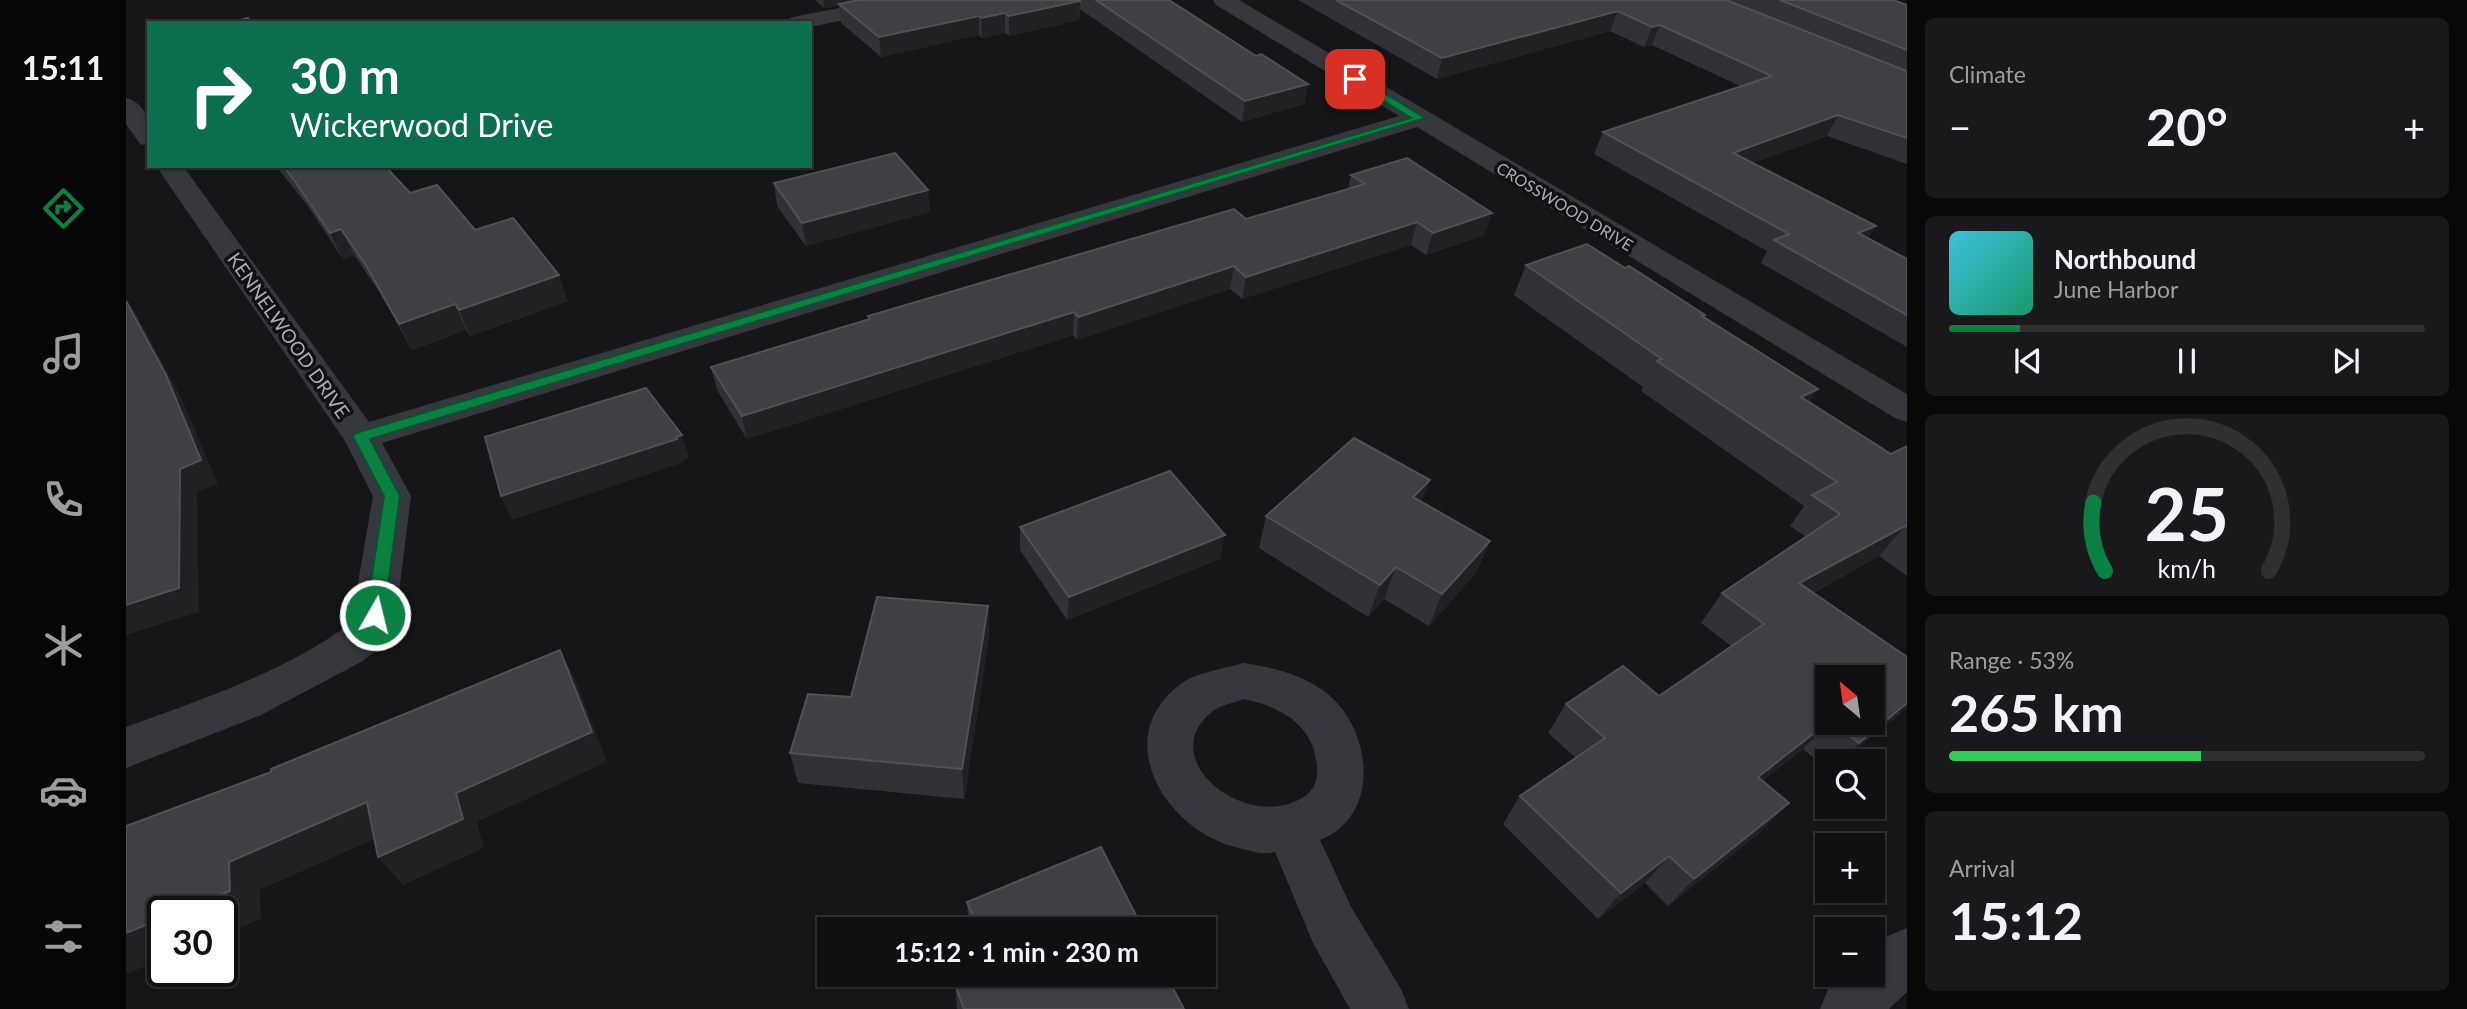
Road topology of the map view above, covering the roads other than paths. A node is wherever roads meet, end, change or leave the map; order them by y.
1 (912, 0) edge
2 (1224, 0) edge
3 (808, 21) edge
4 (126, 106) edge
5 (1420, 118) junction
6 (147, 135) edge
7 (170, 168) edge
8 (1907, 410) edge
9 (361, 437) junction
10 (126, 748) edge
11 (1290, 830) dead end
12 (1907, 956) edge
13 (1381, 1009) edge
14 (1848, 1009) edge

1 - 3 street
2 - 5 street, CROSSWOOD DRIVE
4 - 6 street
5 - 8 street, CROSSWOOD DRIVE
5 - 9 street
7 - 9 street, KENNELWOOD DRIVE
9 - 10 street, KENNELWOOD DRIVE
11 - 13 street
12 - 14 street

